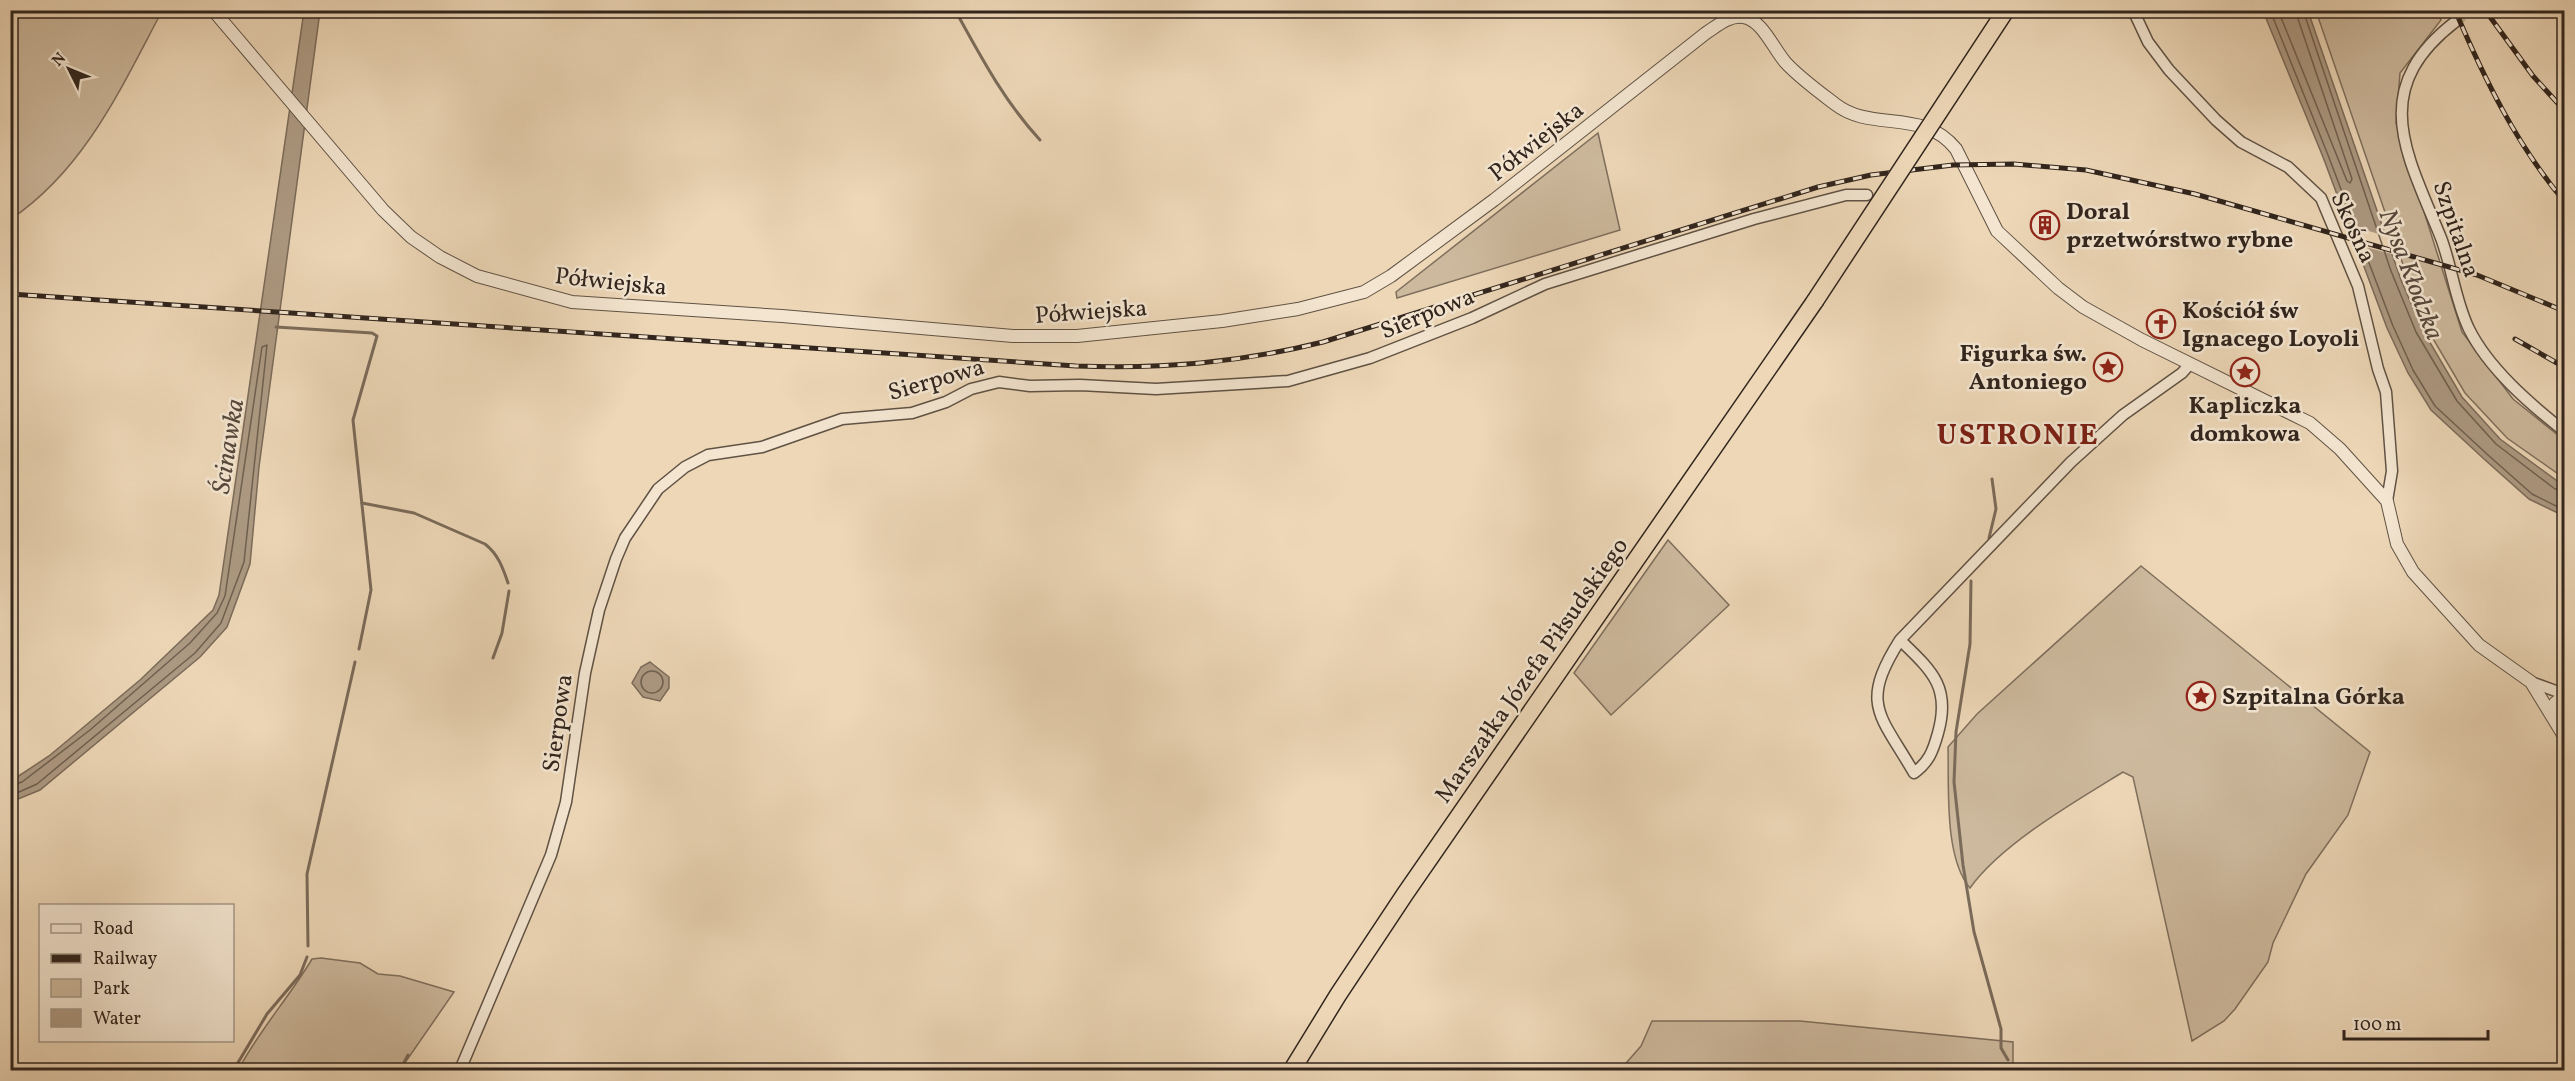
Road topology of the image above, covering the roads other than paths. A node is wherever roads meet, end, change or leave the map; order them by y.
1 (213, 10) edge
2 (2006, 10) edge
3 (2133, 10) edge
4 (1733, 14) edge
5 (1752, 14) edge
6 (2456, 22) tunnel mouth
7 (1867, 195) dead end
8 (2188, 365) junction
9 (2565, 431) edge
10 (2387, 501) junction
11 (1900, 640) junction
12 (2531, 682) junction
13 (2565, 695) edge
14 (2551, 712) junction
15 (2565, 736) edge
16 (460, 1071) edge
17 (1292, 1071) edge

1 - 4 street, Półwiejska
2 - 17 highway, Marszałka Józefa Piłsudskiego, bridge
3 - 10 street, Skośna
4 - 5 street, Półwiejska
5 - 8 street, Półwiejska
6 - 9 street, Szpitalna
7 - 16 street, Sierpowa
8 - 10 street, Półwiejska
8 - 11 street
10 - 12 street, Półwiejska
11 - 11 street
12 - 13 street
12 - 14 street
13 - 14 street
14 - 15 street

